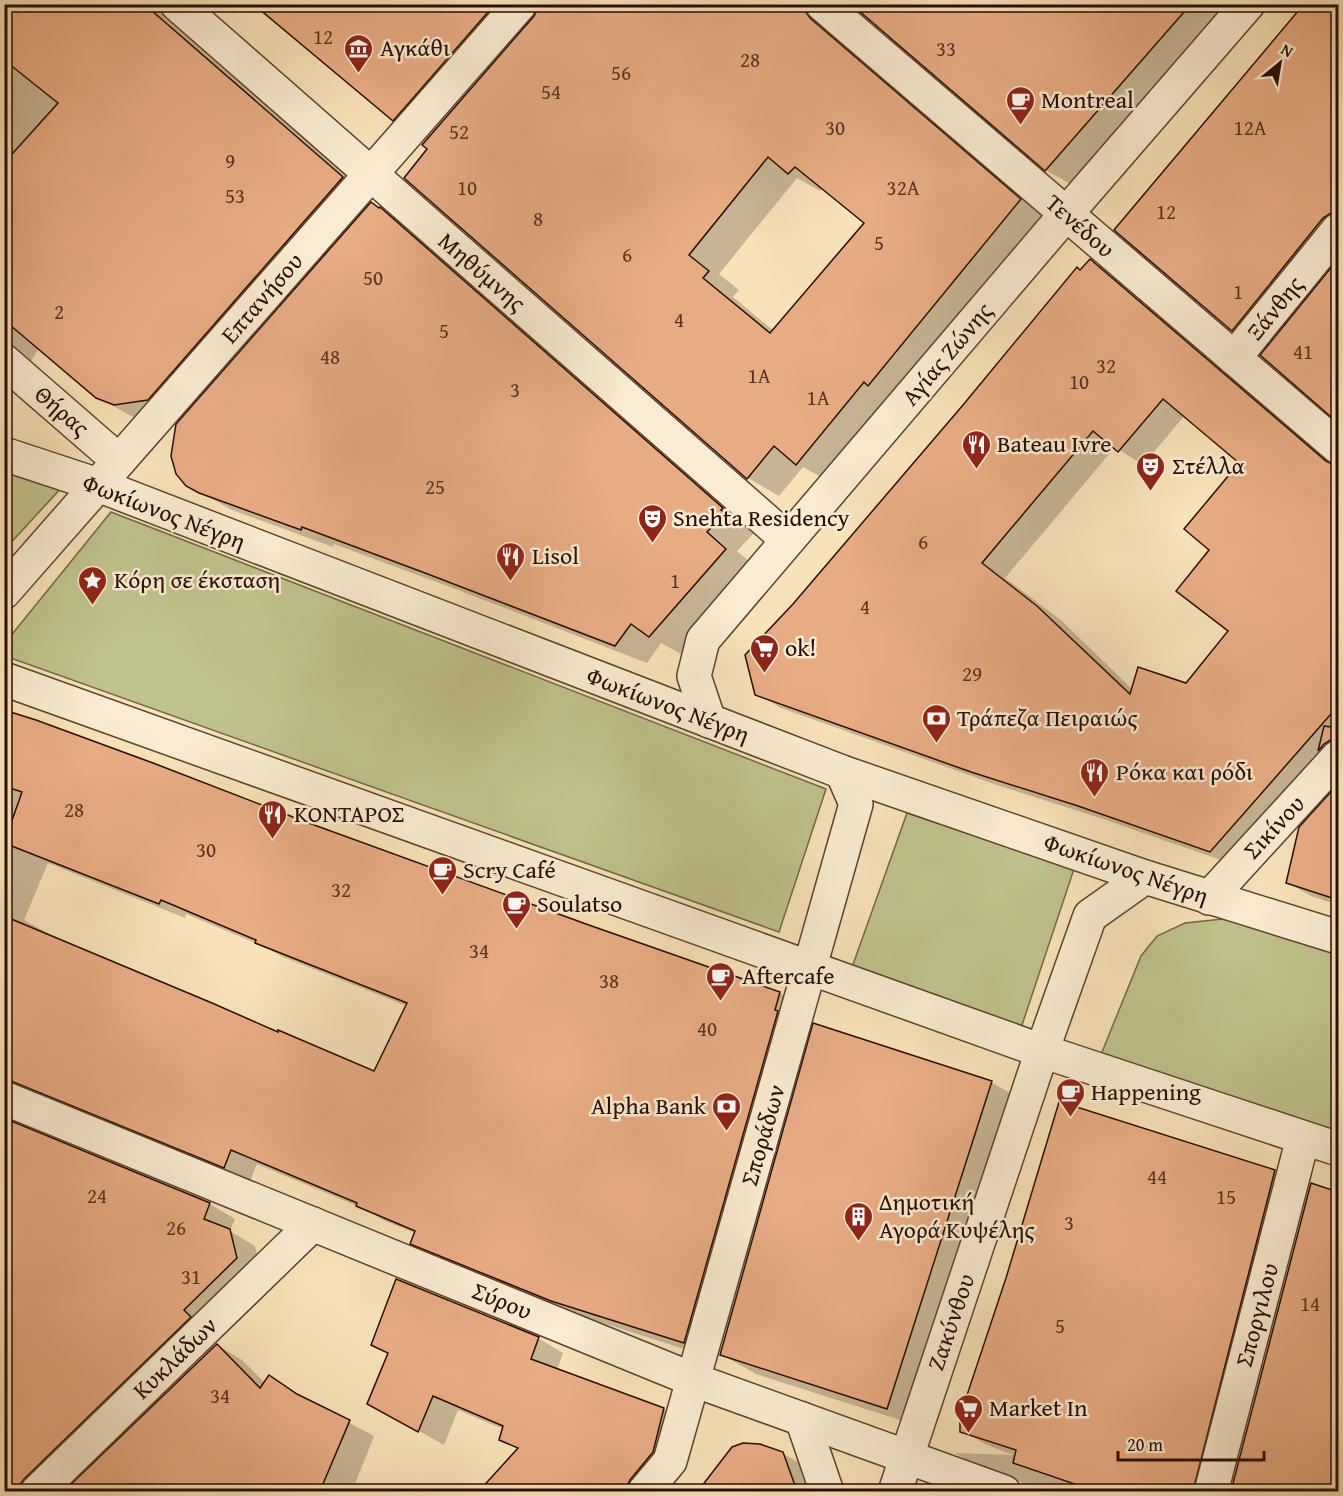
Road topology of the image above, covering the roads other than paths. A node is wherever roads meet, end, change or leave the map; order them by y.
1 (177, 4) edge
2 (520, 4) edge
3 (822, 4) edge
4 (1248, 4) edge
5 (371, 174) junction
6 (1066, 214) junction
7 (1338, 231) edge
8 (1234, 358) junction
9 (4, 361) edge
10 (1338, 447) edge
11 (4, 454) edge
12 (119, 461) junction
13 (98, 485) junction
14 (788, 540) junction
15 (4, 591) edge
16 (4, 680) edge
17 (709, 721) junction
18 (1338, 757) edge
19 (842, 772) junction
20 (1145, 877) junction
21 (1209, 898) junction
22 (1338, 937) edge
23 (810, 968) junction
24 (1042, 1051) junction
25 (4, 1098) edge
26 (1303, 1138) junction
27 (1338, 1149) edge
28 (313, 1224) junction
29 (694, 1380) junction
30 (802, 1419) junction
31 (907, 1456) junction
32 (37, 1491) edge
33 (644, 1491) edge
34 (827, 1491) edge
35 (895, 1491) edge
36 (1004, 1491) edge
37 (1211, 1491) edge

1 - 5 street, Μηθύμνης
2 - 5 street, Επτανήσου
3 - 6 street, Τενέδου
4 - 6 street, Αγίας Ζώνης
5 - 12 street, Επτανήσου
5 - 14 street, Μηθύμνης
6 - 8 street, Τενέδου
6 - 14 street, Αγίας Ζώνης
7 - 8 street, Ξάνθης
8 - 10 street, Τενέδου
9 - 12 street, Θήρας
11 - 13 street, Φωκίωνος Νέγρη
12 - 13 street, Επτανήσου
13 - 15 street, Επτανήσου
13 - 17 street, Φωκίωνος Νέγρη
14 - 17 street, Αγίας Ζώνης
16 - 23 street
17 - 19 street, Φωκίωνος Νέγρη
18 - 21 street, Σικίνου
19 - 20 street, Φωκίωνος Νέγρη
19 - 23 street, Σποράδων
20 - 21 street, Φωκίωνος Νέγρη
20 - 24 street, Ζακύνθου
21 - 22 street, Φωκίωνος Νέγρη
23 - 24 street
23 - 29 street, Σποράδων
24 - 26 street
24 - 31 street, Ζακύνθου
25 - 28 street, Σύρου
26 - 27 street
26 - 37 street, Σποργιλου
28 - 29 street, Σύρου
28 - 32 street, Κυκλάδων
29 - 30 street, Σύρου
29 - 33 street, Σποράδων
30 - 31 street, Σύρου
30 - 34 street
31 - 35 street, Ζακύνθου
31 - 36 street, Σύρου

